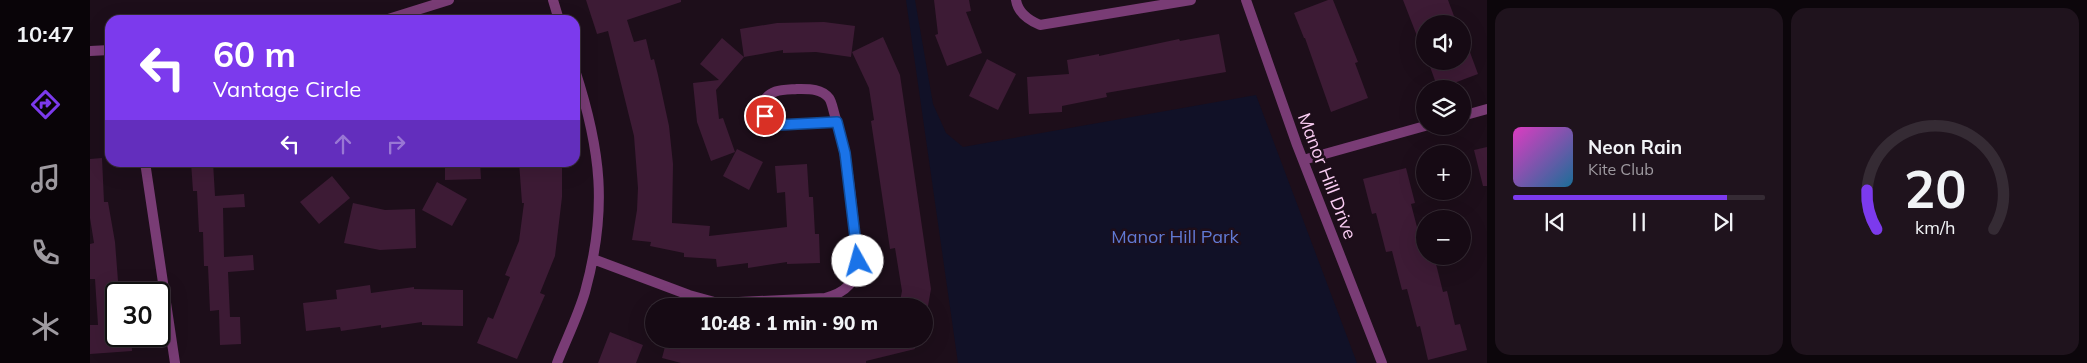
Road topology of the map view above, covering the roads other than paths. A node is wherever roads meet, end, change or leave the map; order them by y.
1 (449, 0) edge
2 (552, 0) edge
3 (1016, 0) edge
4 (1191, 0) edge
5 (1246, 0) edge
6 (401, 15) edge
7 (557, 15) edge
8 (105, 50) edge
9 (90, 51) edge
10 (580, 86) edge
11 (1487, 109) edge
12 (1471, 113) edge
13 (837, 122) junction
14 (1416, 129) edge
15 (1303, 160) junction
16 (146, 167) edge
17 (593, 259) junction
18 (175, 363) edge
19 (557, 363) edge
20 (1382, 363) edge

1 - 6 street
2 - 7 street
3 - 4 street
5 - 15 street, Manor Hill Drive
8 - 9 street
10 - 17 street
11 - 12 street
13 - 13 street
13 - 17 street
14 - 15 street
15 - 20 street, Manor Hill Drive
16 - 18 street
17 - 19 street

